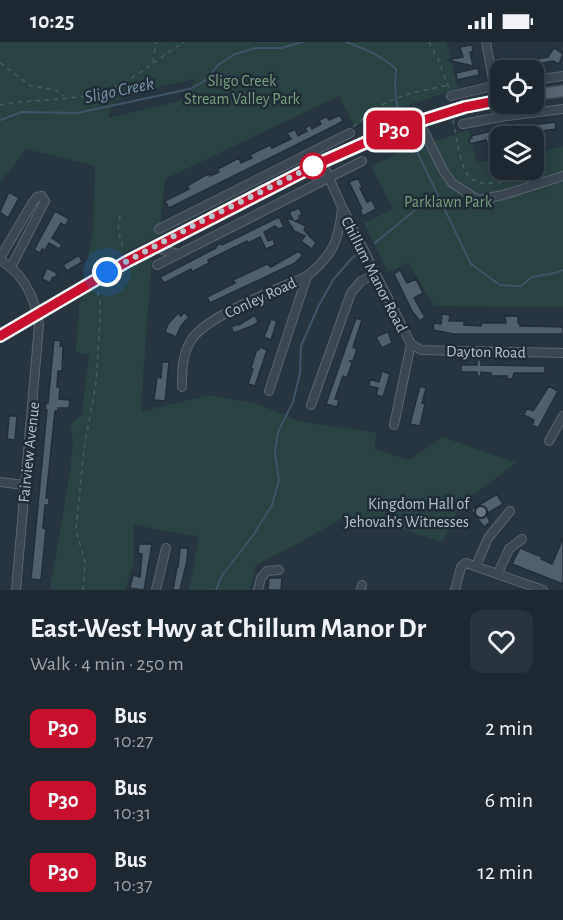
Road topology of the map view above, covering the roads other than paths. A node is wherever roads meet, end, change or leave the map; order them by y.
1 (486, 42) edge
2 (491, 60) edge
3 (563, 76) edge
4 (544, 79) edge
5 (490, 87) edge
6 (563, 91) edge
7 (544, 94) edge
8 (451, 96) road end
9 (490, 102) edge
10 (563, 109) edge
11 (500, 114) edge
12 (500, 117) junction
13 (417, 122) junction
14 (463, 124) dead end
15 (350, 133) road end
16 (327, 144) junction
17 (327, 159) junction
18 (362, 161) dead end
19 (563, 176) edge
20 (329, 178) junction
21 (342, 207) junction
22 (173, 222) junction
23 (159, 229) dead end
24 (164, 241) junction
25 (150, 249) junction
26 (178, 254) junction
27 (0, 259) edge
28 (157, 265) dead end
29 (11, 267) junction
30 (375, 275) junction
31 (307, 276) junction
32 (37, 314) junction
33 (0, 336) edge
34 (411, 344) junction
35 (563, 353) edge
36 (182, 387) dead end
37 (269, 391) dead end
38 (311, 405) dead end
39 (563, 416) edge
40 (394, 425) dead end
41 (549, 441) dead end
42 (0, 482) edge
43 (24, 485) junction
44 (510, 511) dead end
45 (522, 538) dead end
46 (166, 548) dead end
47 (476, 566) junction
48 (279, 570) dead end
49 (498, 573) junction
50 (17, 590) edge
51 (156, 590) edge
52 (258, 590) edge
53 (455, 590) edge
54 (543, 590) edge

1 - 2 street
3 - 4 street
5 - 8 street
6 - 7 main road
9 - 13 main road
10 - 12 street
11 - 12 street
12 - 14 street
13 - 17 main road
13 - 19 street
15 - 16 street
16 - 17 street, Chillum Manor Road
16 - 22 street
17 - 20 street, Chillum Manor Road
17 - 24 main road
18 - 20 street
20 - 21 street, Chillum Manor Road
20 - 26 street
21 - 30 street, Chillum Manor Road
21 - 31 street, Conley Road
22 - 23 street
22 - 24 street
24 - 25 main road
25 - 26 street
25 - 32 main road
26 - 28 street
27 - 29 street
27 - 29 street
29 - 32 street, Fairview Avenue
30 - 34 street, Chillum Manor Road
30 - 38 street
31 - 36 street, Conley Road
31 - 37 street
32 - 33 main road
32 - 43 street, Fairview Avenue
34 - 35 street, Dayton Road
34 - 40 street, Chillum Manor Road
39 - 41 street
42 - 43 street
43 - 50 street, Fairview Avenue
44 - 47 street
45 - 49 street
46 - 51 street
47 - 49 street
47 - 53 street
48 - 52 street
49 - 54 street

